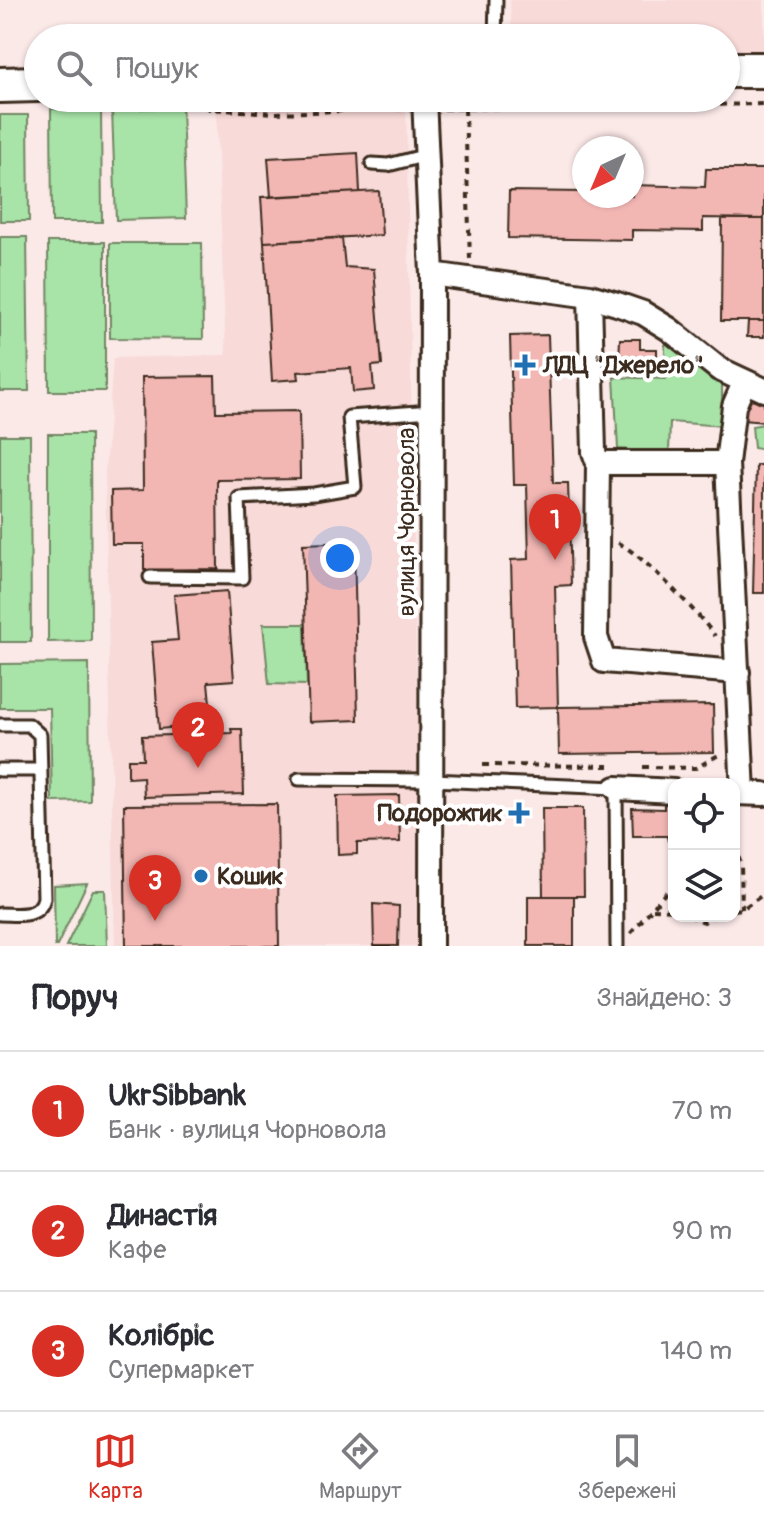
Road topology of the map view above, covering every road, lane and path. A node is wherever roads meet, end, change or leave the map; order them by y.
1 (496, 0) edge
2 (495, 24) edge
3 (740, 70) edge
4 (764, 70) edge
5 (0, 85) edge
6 (24, 90) edge
7 (740, 104) edge
8 (764, 104) edge
9 (258, 112) edge
10 (290, 112) edge
11 (425, 112) edge
12 (427, 155) junction
13 (372, 164) dead end
14 (432, 274) junction
15 (590, 296) junction
16 (754, 386) edge
17 (432, 411) junction
18 (598, 463) junction
19 (727, 463) junction
20 (597, 537) junction
21 (150, 577) dead end
22 (716, 638) dead end
23 (738, 672) junction
24 (0, 725) edge
25 (725, 751) dead end
26 (480, 765) dead end
27 (630, 766) dead end
28 (0, 770) edge
29 (41, 770) junction
30 (616, 777) junction
31 (299, 779) dead end
32 (432, 780) junction
33 (668, 790) edge
34 (747, 793) edge
35 (736, 850) edge
36 (668, 890) edge
37 (764, 894) edge
38 (653, 909) junction
39 (742, 909) joint
40 (668, 910) edge
41 (0, 914) edge
42 (622, 942) edge
43 (431, 946) edge

1 - 2 lane
3 - 4 main road
5 - 6 main road
7 - 8 path
9 - 10 path
11 - 12 street, вулиця Чорновола
12 - 13 lane
12 - 14 street, вулиця Чорновола
14 - 15 street
14 - 17 street, вулиця Чорновола
15 - 16 street
15 - 18 street
16 - 19 street
17 - 21 lane
17 - 32 street, вулиця Чорновола
18 - 19 street
18 - 20 street
19 - 23 street
20 - 22 path
20 - 23 street
23 - 34 street
24 - 29 lane
25 - 27 path
26 - 30 path
28 - 29 lane
29 - 41 lane
30 - 32 lane
30 - 33 street
30 - 42 lane
31 - 32 lane
32 - 43 street, вулиця Чорновола
35 - 39 path
36 - 38 path
37 - 39 path
38 - 40 path
38 - 42 path

